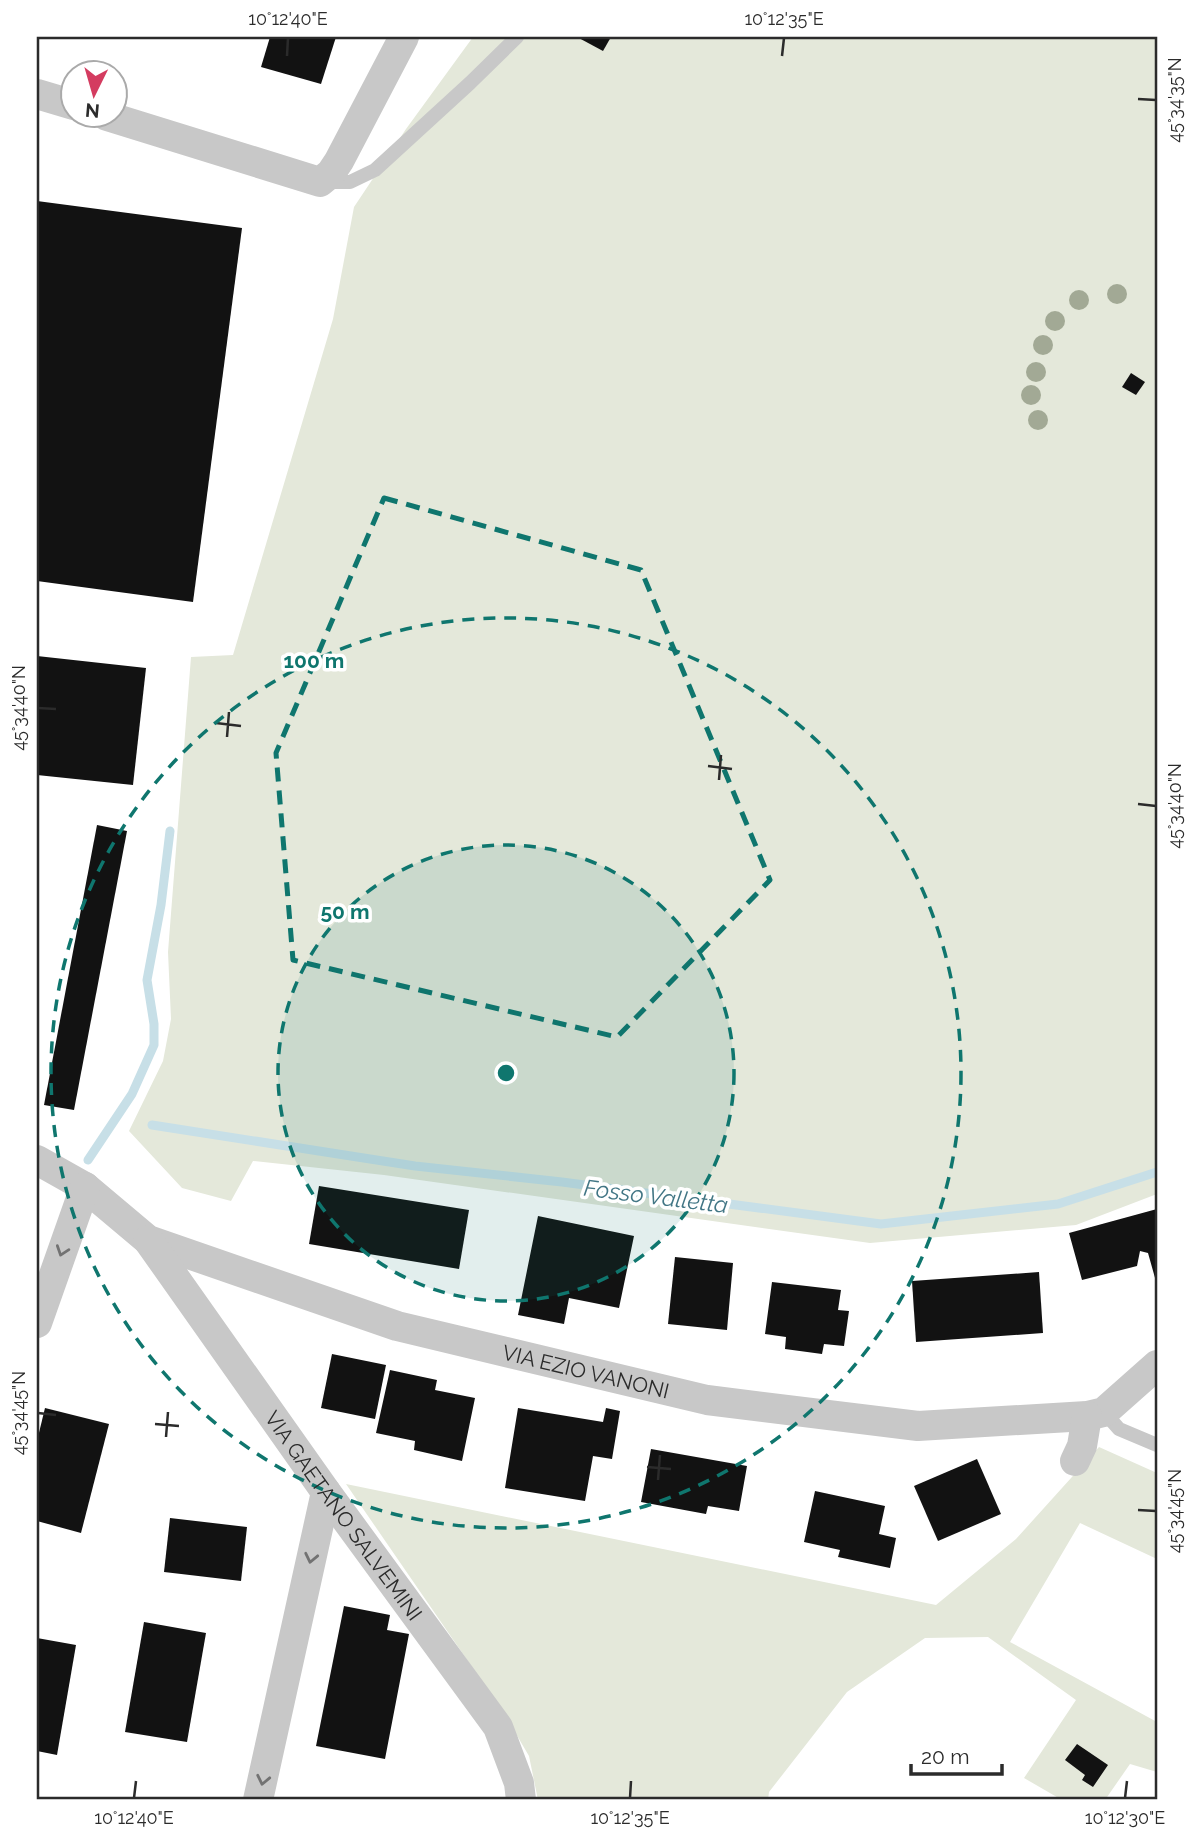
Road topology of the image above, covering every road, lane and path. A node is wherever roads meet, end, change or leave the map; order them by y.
1 (404, 37) edge
2 (517, 37) edge
3 (37, 94) edge
4 (60, 101) edge
5 (130, 123) edge
6 (320, 182) junction
7 (37, 1160) edge
8 (85, 1186) junction
9 (148, 1240) junction
10 (37, 1323) edge
11 (1157, 1365) edge
12 (1096, 1414) junction
13 (1157, 1445) edge
14 (1075, 1461) dead end
15 (326, 1492) junction
16 (258, 1800) edge
17 (521, 1800) edge

1 - 6 street
2 - 6 lane
3 - 4 street
5 - 6 street
7 - 8 street, VIA EZIO VANONI
8 - 9 street, VIA EZIO VANONI
8 -> 10 street
9 - 12 street, VIA EZIO VANONI
9 - 15 street, VIA GAETANO SALVEMINI
11 - 12 street
12 - 13 lane
12 - 14 street
15 -> 16 street
15 - 17 street, VIA GAETANO SALVEMINI

